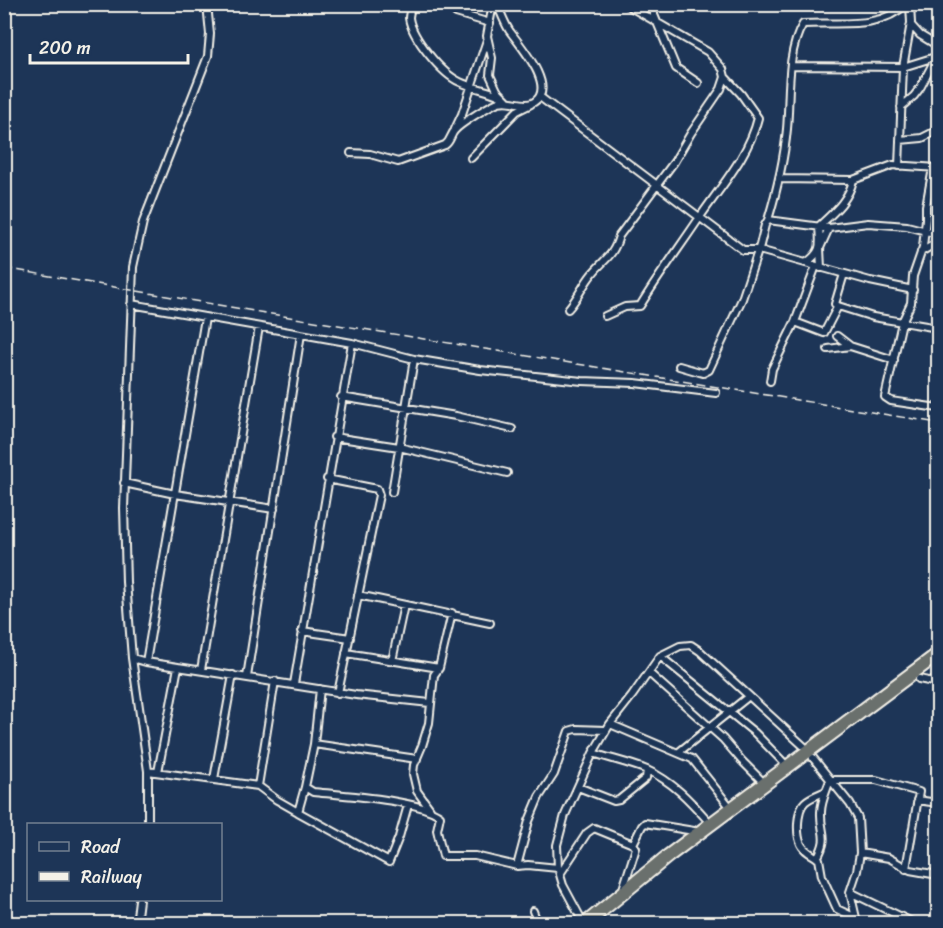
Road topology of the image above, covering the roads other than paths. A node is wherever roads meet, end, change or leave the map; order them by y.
1 (207, 4) edge
2 (411, 4) edge
3 (450, 4) edge
4 (495, 4) edge
5 (625, 4) edge
6 (658, 4) edge
7 (908, 4) edge
8 (490, 23) junction
9 (657, 24) junction
10 (911, 25) junction
11 (487, 36) junction
12 (939, 46) edge
13 (937, 56) edge
14 (791, 66) junction
15 (903, 67) junction
16 (725, 77) junction
17 (698, 83) dead end
18 (471, 87) junction
19 (540, 97) junction
20 (507, 100) junction
21 (531, 104) junction
22 (901, 107) junction
23 (455, 130) junction
24 (939, 130) edge
25 (900, 140) junction
26 (351, 153) dead end
27 (471, 158) dead end
28 (899, 166) junction
29 (936, 168) edge
30 (780, 179) junction
31 (853, 180) junction
32 (657, 186) junction
33 (700, 218) junction
34 (768, 220) junction
35 (819, 226) junction
36 (829, 228) junction
37 (924, 232) junction
38 (939, 234) edge
39 (939, 242) edge
40 (820, 248) junction
41 (759, 250) junction
42 (921, 252) junction
43 (806, 263) junction
44 (818, 267) junction
45 (844, 274) junction
46 (913, 290) junction
47 (131, 304) junction
48 (838, 306) junction
49 (568, 309) dead end
50 (605, 316) dead end
51 (205, 318) junction
52 (795, 322) junction
53 (902, 322) junction
54 (259, 327) junction
55 (939, 328) edge
56 (301, 334) junction
57 (837, 336) dead end
58 (352, 343) junction
59 (850, 346) junction
60 (828, 349) dead end
61 (414, 358) junction
62 (894, 360) junction
63 (679, 366) dead end
64 (770, 381) dead end
65 (716, 393) dead end
66 (341, 397) junction
67 (407, 408) junction
68 (939, 408) edge
69 (512, 429) dead end
70 (334, 437) junction
71 (399, 447) junction
72 (507, 473) dead end
73 (327, 479) junction
74 (124, 483) junction
75 (392, 492) dead end
76 (175, 494) junction
77 (230, 503) junction
78 (274, 509) junction
79 (358, 595) junction
80 (404, 605) junction
81 (453, 613) junction
82 (490, 623) dead end
83 (302, 630) junction
84 (350, 638) junction
85 (346, 653) junction
86 (939, 654) edge
87 (660, 656) junction
88 (132, 658) junction
89 (392, 661) junction
90 (146, 662) junction
91 (939, 664) edge
92 (178, 667) junction
93 (439, 668) junction
94 (201, 670) junction
95 (649, 673) junction
96 (233, 675) junction
97 (247, 677) junction
98 (919, 679) junction
99 (275, 681) junction
100 (939, 683) edge
101 (294, 684) junction
102 (320, 689) junction
103 (338, 693) junction
104 (749, 696) junction
105 (430, 703) junction
106 (729, 712) junction
107 (610, 723) junction
108 (709, 728) junction
109 (606, 730) junction
110 (314, 744) junction
111 (679, 752) junction
112 (594, 753) junction
113 (811, 755) junction
114 (417, 759) junction
115 (788, 767) junction
116 (647, 770) junction
117 (148, 771) junction
118 (158, 772) junction
119 (214, 779) junction
120 (830, 780) junction
121 (766, 784) junction
122 (258, 786) junction
123 (305, 787) junction
124 (578, 787) junction
125 (826, 791) junction
126 (918, 800) junction
127 (939, 803) edge
128 (408, 805) junction
129 (732, 809) junction
130 (430, 810) junction
131 (298, 812) junction
132 (148, 823) edge
133 (711, 824) junction
134 (700, 832) junction
135 (633, 844) junction
136 (860, 853) junction
137 (817, 858) junction
138 (517, 866) junction
139 (906, 869) junction
140 (559, 871) junction
141 (939, 875) edge
142 (850, 892) junction
143 (622, 893) junction
144 (139, 901) edge
145 (533, 911) dead end
146 (939, 913) edge
147 (856, 918) junction
148 (136, 924) edge
149 (538, 924) edge
150 (584, 924) edge
151 (596, 924) edge
152 (851, 924) edge
153 (916, 924) edge
154 (938, 924) edge

1 - 47 street
2 - 18 street
3 - 8 street
4 - 8 street
4 - 19 street
5 - 9 street
6 - 9 street
7 - 10 street
7 - 14 street
8 - 11 street
9 - 16 street
9 - 17 street
10 - 12 street
10 - 15 street
11 - 18 street
11 - 20 street
13 - 15 street
13 - 22 street
14 - 15 street
14 - 30 street
15 - 22 street
16 - 32 street
16 - 33 street
18 - 20 street
18 - 23 street
19 - 21 street
19 - 32 street
20 - 21 street
20 - 23 street
21 - 27 street
22 - 25 street
23 - 26 street
24 - 25 street
25 - 28 street
28 - 29 street
28 - 31 street
29 - 37 street
30 - 31 street
30 - 34 street
31 - 35 street
32 - 33 street
32 - 49 street
33 - 41 street
33 - 50 street
34 - 35 street
34 - 41 street
35 - 36 street
35 - 40 street
36 - 37 street
36 - 40 street
37 - 38 street
37 - 42 street
39 - 42 street
40 - 43 street
40 - 44 street
41 - 43 street
41 - 63 street
42 - 46 street
43 - 44 street
44 - 45 street
44 - 52 street
45 - 46 street
45 - 48 street
46 - 53 street
47 - 51 street
47 - 74 street
48 - 52 street
48 - 53 street
51 - 54 street
51 - 76 street
52 - 64 street
53 - 55 street
53 - 62 street
54 - 56 street
54 - 77 street
56 - 58 street
56 - 78 street
57 - 59 street
58 - 61 street
58 - 66 street
59 - 60 street
59 - 62 street
61 - 65 street
61 - 67 street
62 - 68 street
66 - 67 street
66 - 70 street
67 - 69 street
67 - 71 street
70 - 71 street
70 - 73 street
71 - 72 street
71 - 75 street
73 - 79 street
73 - 83 street
74 - 76 street
74 - 88 street
76 - 77 street
76 - 90 street
77 - 78 street
77 - 94 street
78 - 97 street
79 - 80 street
79 - 84 street
80 - 81 street
80 - 89 street
81 - 82 street
81 - 93 street
83 - 84 street
83 - 101 street
84 - 85 street
85 - 89 street
85 - 103 street
86 - 113 highway
87 - 95 street
87 - 104 street
87 - 106 street
88 - 90 street
88 - 117 street
89 - 93 street
90 - 92 street
91 - 98 highway
92 - 94 street
92 - 118 street
93 - 105 street
94 - 96 street
95 - 107 street
95 - 108 street
96 - 97 street
96 - 119 street
97 - 99 street
98 - 100 street
98 - 113 highway
99 - 101 street
99 - 122 street
101 - 102 street
102 - 103 street
102 - 110 street
103 - 105 street
104 - 106 street
104 - 113 street
105 - 114 street
106 - 108 street
106 - 115 street
107 - 109 street
107 - 111 street
108 - 111 street
108 - 121 street
109 - 112 street
109 - 138 street
110 - 114 street
110 - 123 street
111 - 129 street
112 - 116 street
112 - 124 street
113 - 115 highway
113 - 120 street
113 - 151 highway
114 - 130 street
115 - 121 highway
116 - 124 street
116 - 133 street
117 - 118 street
117 - 132 street
118 - 119 street
119 - 122 street
120 - 125 street
120 - 126 street
120 - 136 street
121 - 129 highway
122 - 131 street
123 - 128 street
123 - 131 street
124 - 140 street
125 - 137 street
125 - 137 street
126 - 127 street
126 - 139 street
128 - 130 street
128 - 131 street
129 - 133 highway
130 - 138 street
133 - 134 highway
134 - 135 street
134 - 143 highway
135 - 140 street
135 - 143 street
136 - 139 street
136 - 142 street
137 - 147 street
138 - 140 street
139 - 141 street
140 - 150 street
142 - 147 street
142 - 153 street
143 - 150 highway
144 - 148 street
145 - 149 street
146 - 154 street
147 - 152 street

